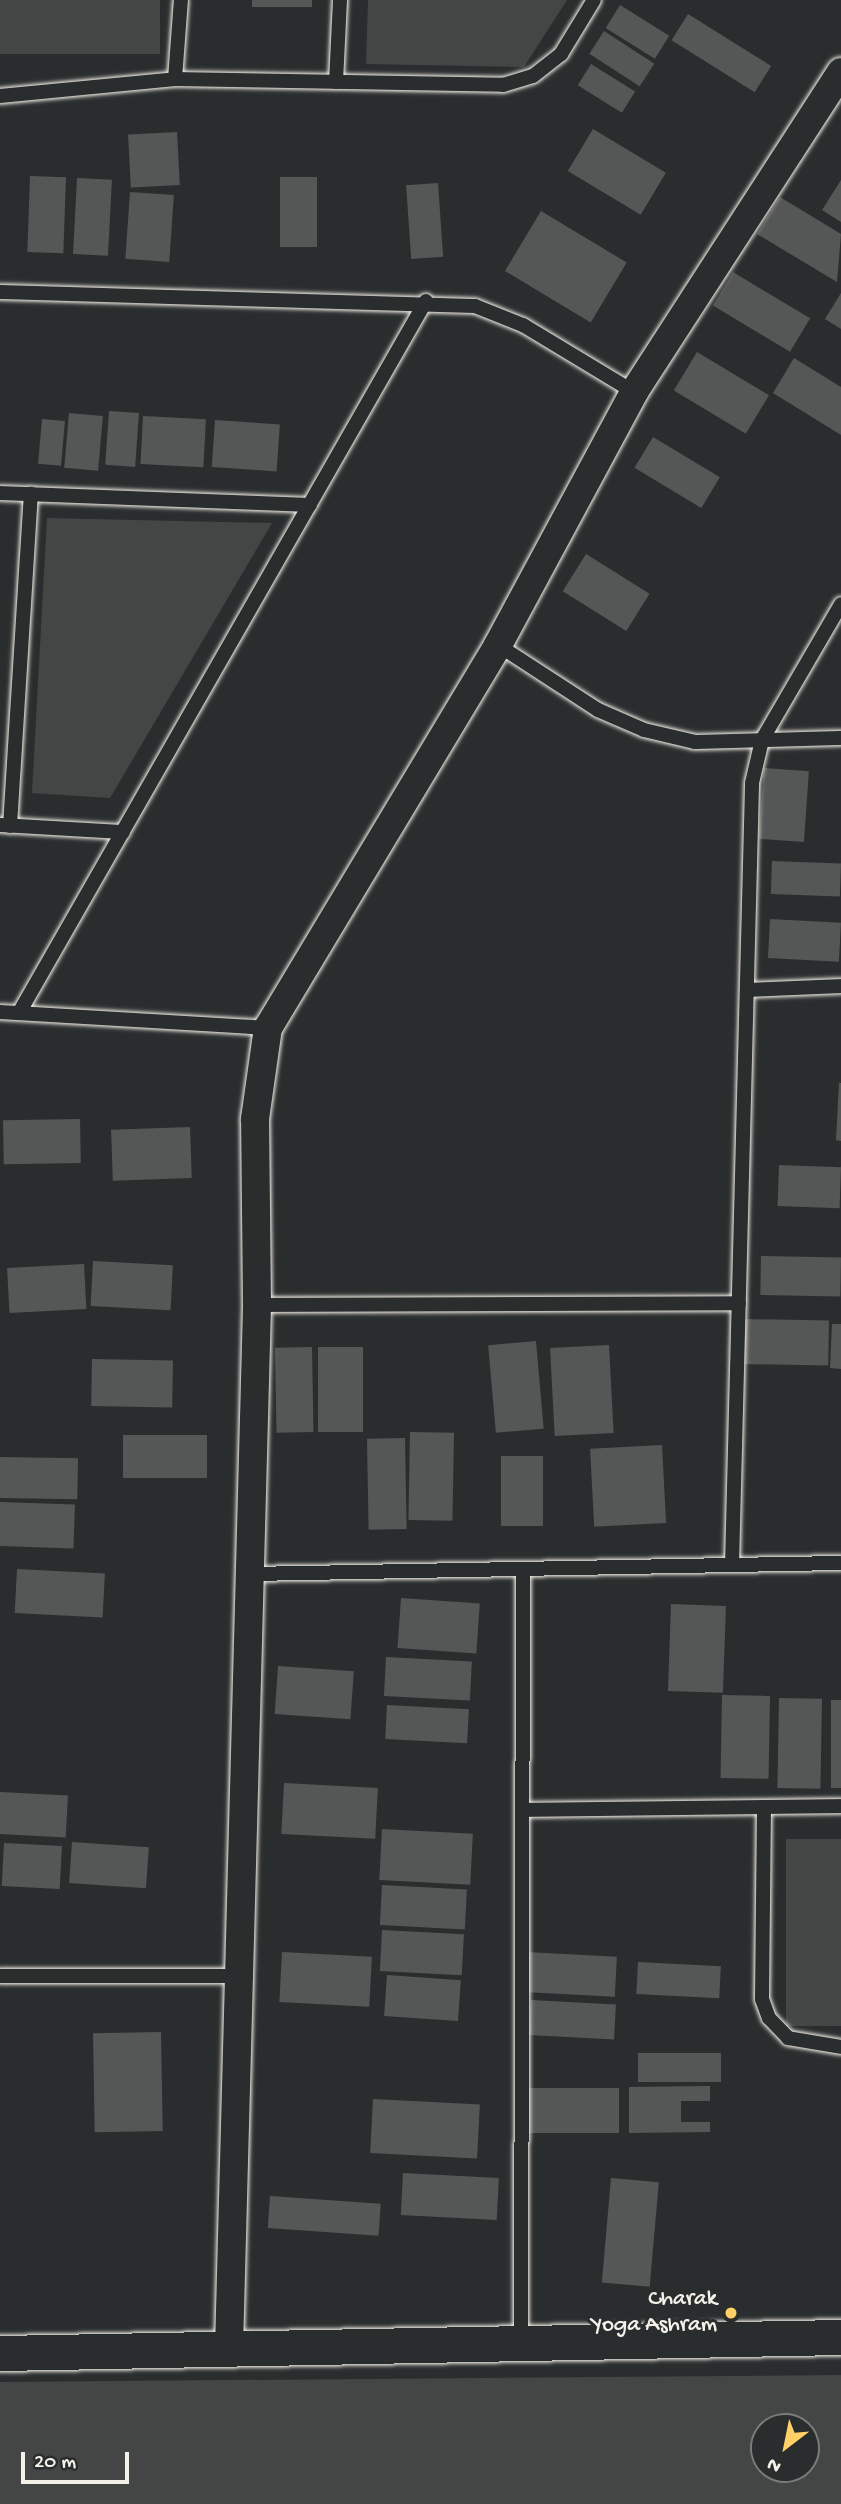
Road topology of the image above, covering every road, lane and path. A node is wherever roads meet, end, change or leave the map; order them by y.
1 (181, 0) edge
2 (340, 0) edge
3 (594, 0) edge
4 (841, 72) edge
5 (175, 79) junction
6 (336, 82) junction
7 (0, 96) edge
8 (0, 292) edge
9 (426, 301) junction
10 (634, 392) junction
11 (0, 493) edge
12 (31, 494) junction
13 (310, 505) junction
14 (841, 604) edge
15 (498, 645) junction
16 (841, 738) edge
17 (762, 740) junction
18 (5, 825) edge
19 (123, 832) junction
20 (841, 986) edge
21 (748, 990) junction
22 (0, 1012) edge
23 (19, 1013) junction
24 (268, 1028) junction
25 (739, 1303) junction
26 (257, 1305) junction
27 (841, 1563) edge
28 (732, 1565) junction
29 (523, 1569) junction
30 (250, 1574) junction
31 (841, 1806) edge
32 (764, 1807) junction
33 (523, 1810) junction
34 (0, 1976) edge
35 (239, 1976) junction
36 (841, 2047) edge
37 (841, 2337) edge
38 (521, 2343) junction
39 (229, 2348) junction
40 (0, 2353) edge

1 - 5 lane
2 - 6 lane
3 - 6 lane
4 - 10 street
5 - 6 lane
5 - 7 lane
8 - 9 lane
9 - 10 lane
9 - 13 lane
10 - 15 street
11 - 12 lane
12 - 13 lane
12 - 18 lane
13 - 19 lane
14 - 17 lane
15 - 17 lane
15 - 24 street
16 - 17 lane
17 - 21 lane
18 - 19 lane
19 - 23 lane
20 - 21 lane
21 - 25 lane
22 - 23 lane
23 - 24 lane
24 - 26 street
25 - 26 lane
25 - 28 lane
26 - 30 street
27 - 28 lane
28 - 29 lane
29 - 30 lane
29 - 33 lane
30 - 35 street
31 - 32 lane
32 - 33 lane
32 - 36 lane
33 - 38 lane
34 - 35 lane
35 - 39 street
37 - 38 street
38 - 39 street
39 - 40 street

